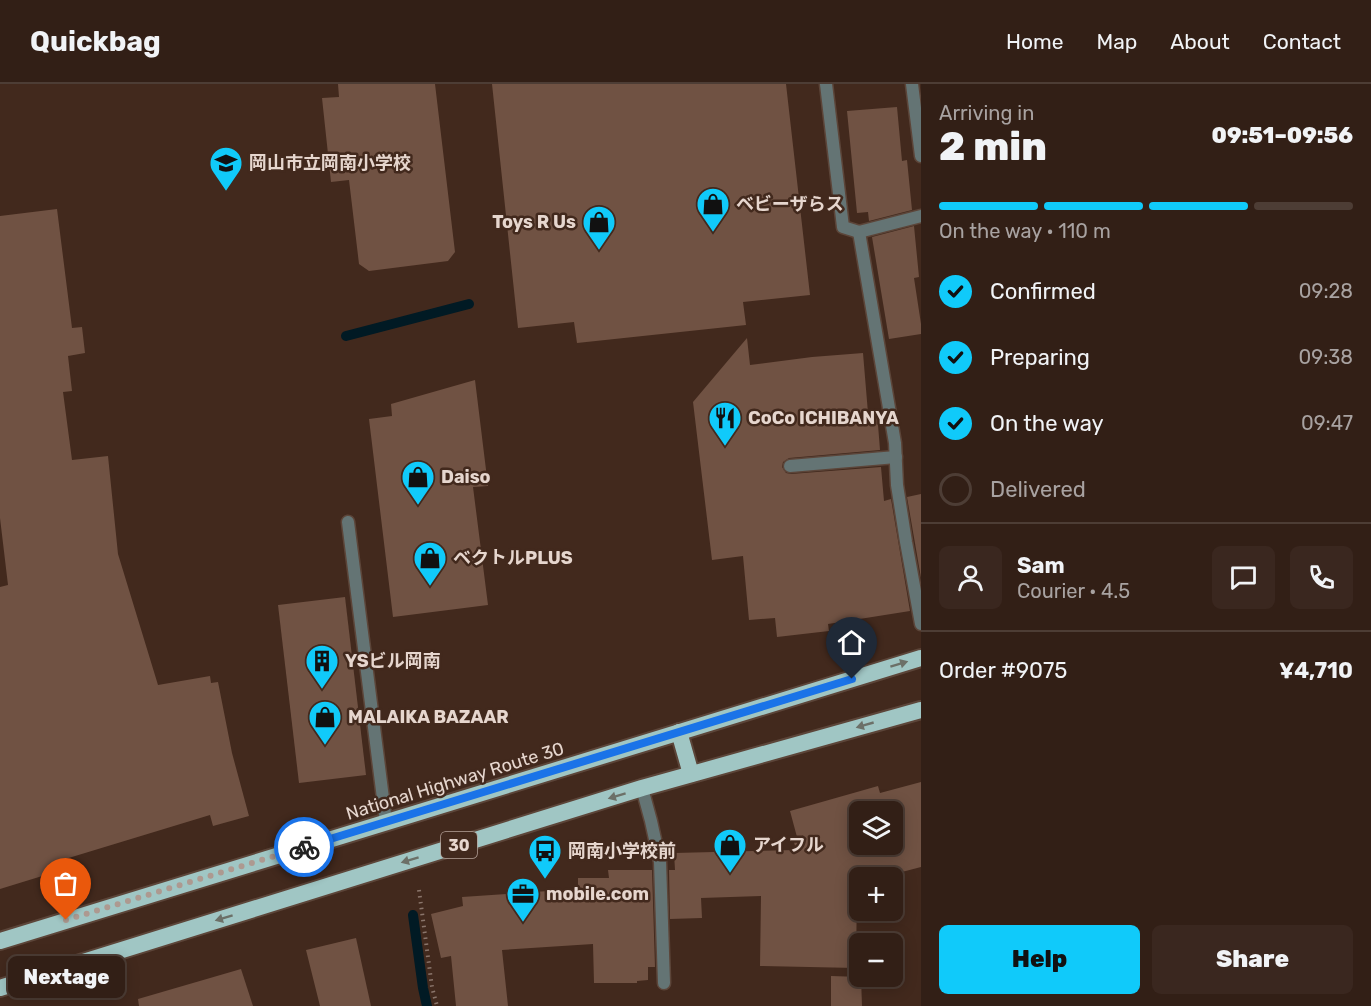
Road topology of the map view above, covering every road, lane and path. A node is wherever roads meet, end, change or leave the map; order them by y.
1 (826, 84) edge
2 (912, 84) edge
3 (921, 156) edge
4 (921, 216) edge
5 (859, 232) junction
6 (896, 457) junction
7 (790, 466) dead end
8 (348, 522) dead end
9 (921, 624) edge
10 (921, 658) edge
11 (921, 710) edge
12 (679, 732) junction
13 (691, 774) junction
14 (642, 788) junction
15 (386, 822) junction
16 (419, 890) dead end
17 (0, 941) edge
18 (664, 983) dead end
19 (0, 988) edge
20 (437, 1006) edge

1 - 5 street
2 - 3 street
4 - 5 street
5 - 6 street
6 - 7 street
6 - 9 street
8 - 15 street
12 -> 10 highway, National Highway Route 30 / 30
11 -> 13 highway, 30
12 - 13 highway
12 - 15 highway, National Highway Route 30 / 30
13 - 14 highway, 30
14 - 18 street
14 -> 19 highway, 30
15 - 17 highway, National Highway Route 30 / 30
16 - 20 path

